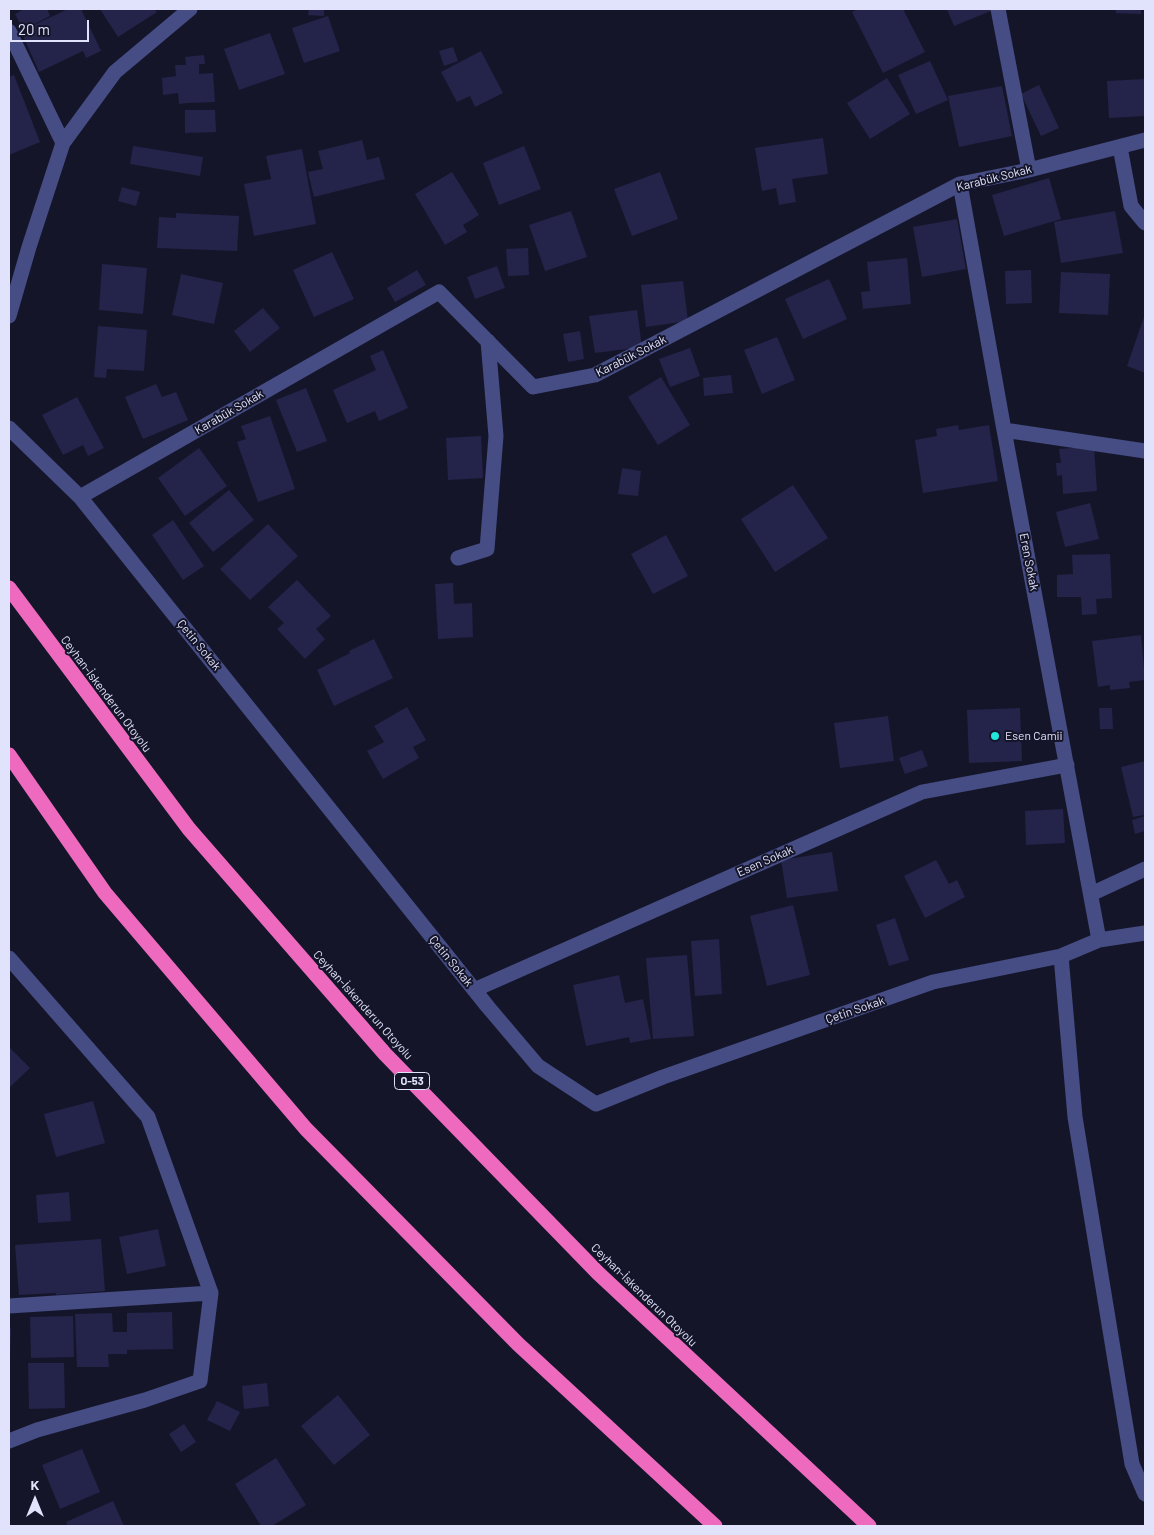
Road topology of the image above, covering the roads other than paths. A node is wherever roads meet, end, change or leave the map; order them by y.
1 (190, 9) edge
2 (998, 9) edge
3 (9, 31) edge
4 (1145, 140) edge
5 (63, 143) junction
6 (1120, 147) junction
7 (1028, 170) junction
8 (960, 184) junction
9 (1145, 223) edge
10 (9, 316) edge
11 (488, 342) junction
12 (9, 428) edge
13 (1004, 430) junction
14 (1145, 451) edge
15 (80, 497) junction
16 (458, 558) dead end
17 (9, 588) edge
18 (9, 755) edge
19 (1067, 765) junction
20 (1145, 869) edge
21 (1091, 894) junction
22 (1145, 933) edge
23 (1099, 940) junction
24 (1061, 956) junction
25 (9, 958) edge
26 (474, 990) junction
27 (211, 1294) junction
28 (9, 1306) edge
29 (9, 1441) edge
30 (1145, 1456) edge
31 (1132, 1464) junction
32 (1145, 1494) edge
33 (715, 1526) edge
34 (869, 1526) edge

1 - 5 street
2 - 7 street
3 - 5 street
4 - 6 street, Karabük Sokak
5 - 10 street
6 - 7 street, Karabük Sokak
6 - 9 street
7 - 8 street, Karabük Sokak
8 - 11 street, Karabük Sokak
8 - 13 street, Eren Sokak
11 - 15 street, Karabük Sokak
11 - 16 street
12 - 15 street, Çetin Sokak
13 - 14 street
13 - 19 street, Eren Sokak
15 - 26 street, Çetin Sokak
17 - 34 highway, Ceyhan-İskenderun Otoyolu / O-53
18 - 33 highway
19 - 21 street, Eren Sokak
19 - 26 street, Esen Sokak
20 - 21 street
21 - 23 street, Eren Sokak
22 - 23 street
23 - 24 street
24 - 26 street, Çetin Sokak
24 - 31 street
25 - 27 street
27 - 28 street
27 - 29 street
30 - 31 street
31 - 32 street

